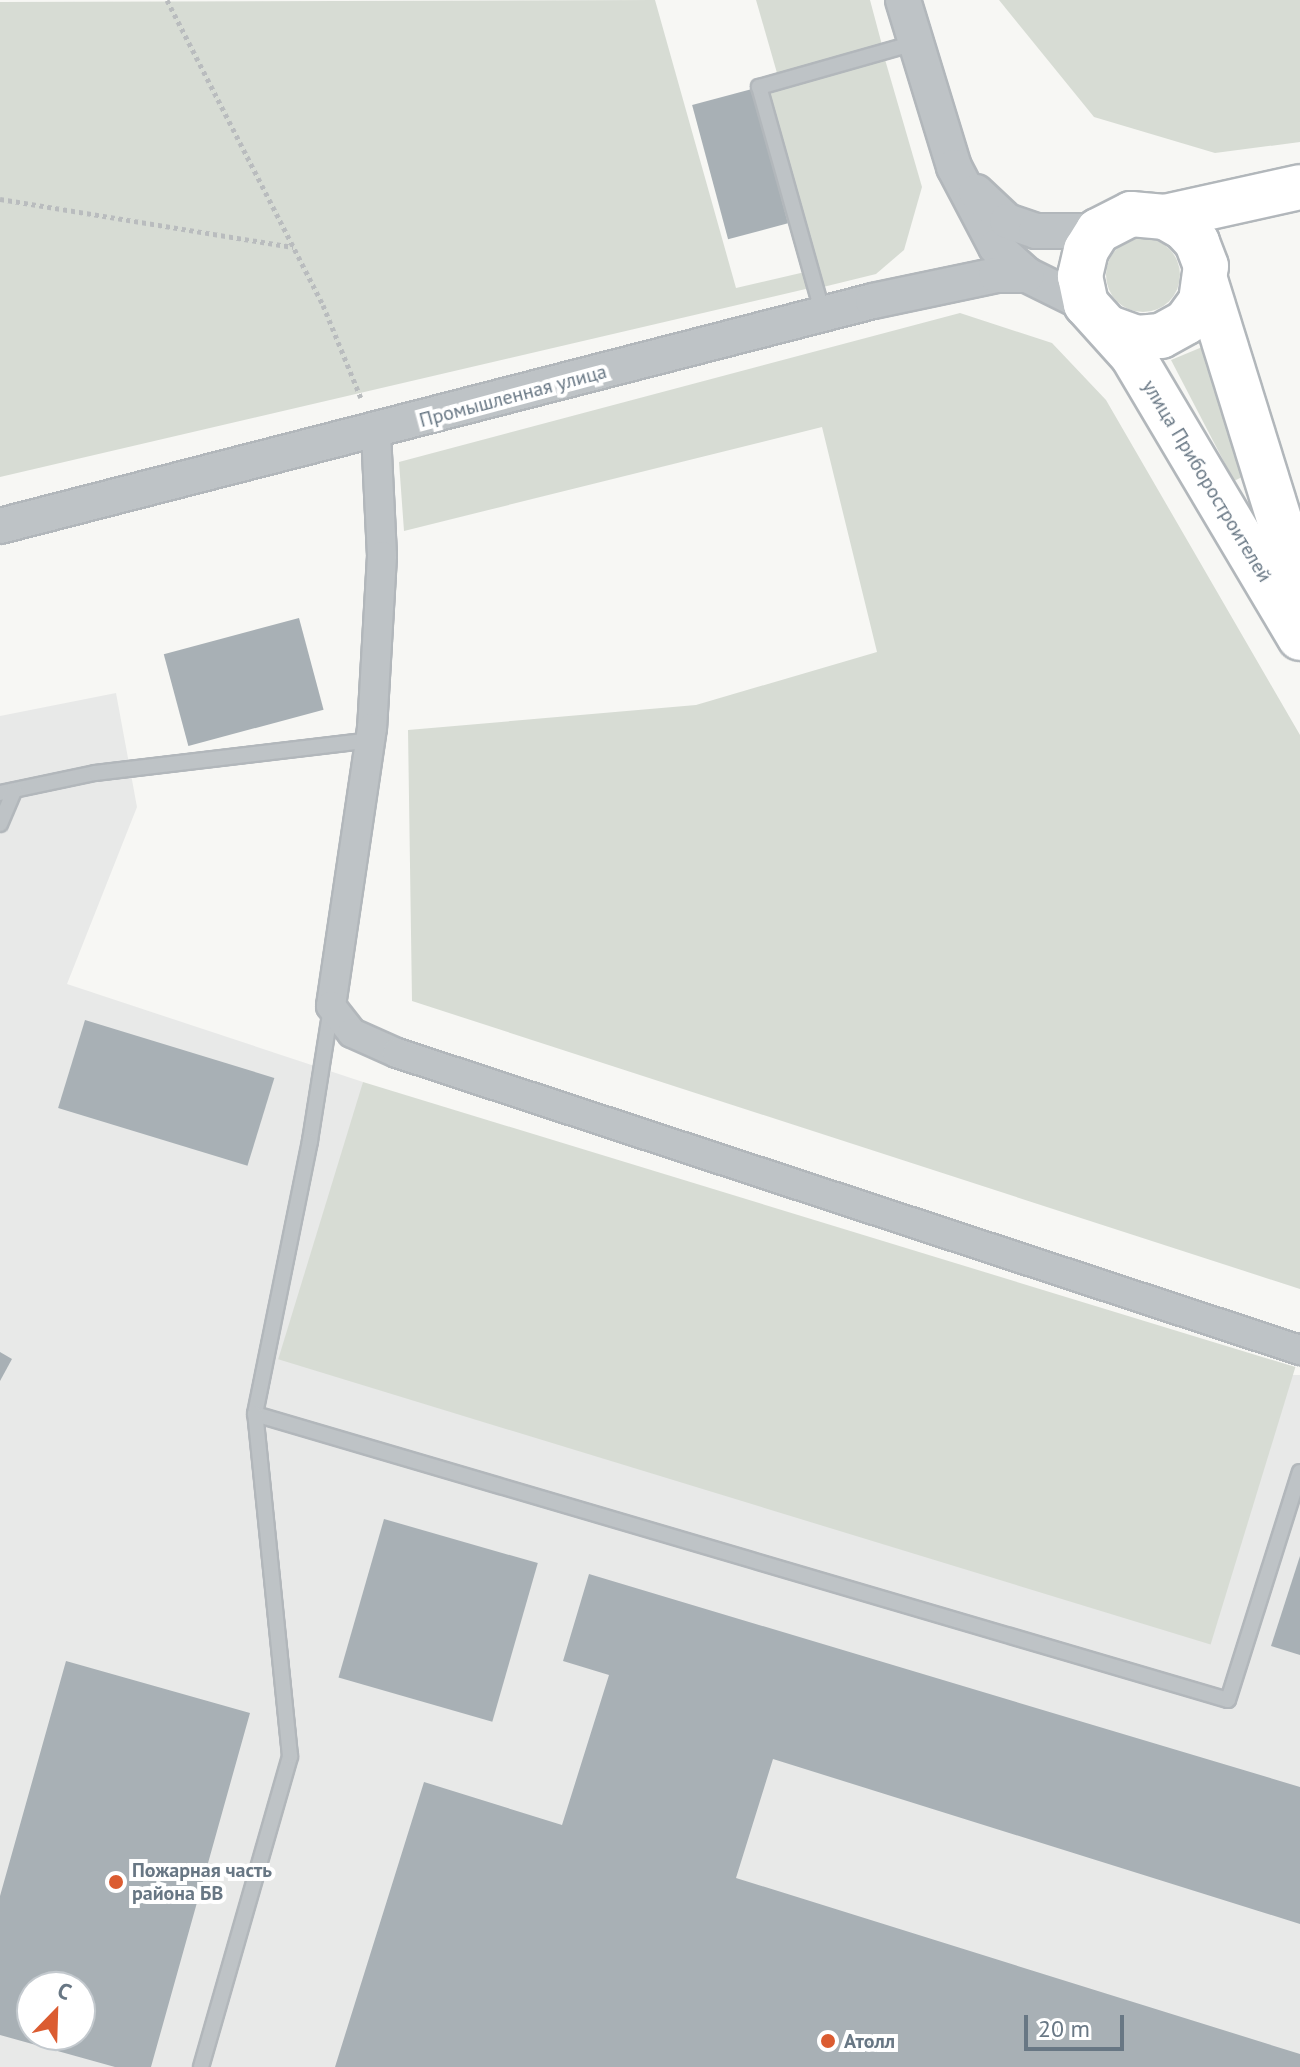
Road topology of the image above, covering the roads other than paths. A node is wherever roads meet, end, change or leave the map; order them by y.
1 (903, 0) edge
2 (914, 43) junction
3 (954, 167) junction
4 (1296, 188) edge
5 (1165, 217) junction
6 (1098, 231) junction
7 (1027, 275) junction
8 (1206, 275) junction
9 (823, 314) junction
10 (1098, 316) junction
11 (376, 433) junction
12 (0, 526) edge
13 (1300, 587) edge
14 (1300, 638) edge
15 (370, 740) junction
16 (7, 792) edge
17 (0, 824) edge
18 (331, 1006) junction
19 (1300, 1350) edge
20 (255, 1414) junction
21 (1300, 1472) edge
22 (201, 2067) edge

1 - 2 street
2 - 3 street
2 - 9 lane
3 - 6 street
3 - 7 street
4 - 5 main road
4 - 8 main road
5 - 6 main road
5 - 8 main road
6 - 10 main road
7 - 9 street, Промышленная улица
7 - 10 street
8 - 10 main road
8 - 13 main road, улица Приборостроителей
9 - 11 street, Промышленная улица
10 - 14 main road, улица Приборостроителей
11 - 12 street, Промышленная улица
11 - 15 street
15 - 16 lane
15 - 18 street
16 - 17 lane
18 - 19 street
18 - 20 lane
20 - 21 lane
20 - 22 lane

